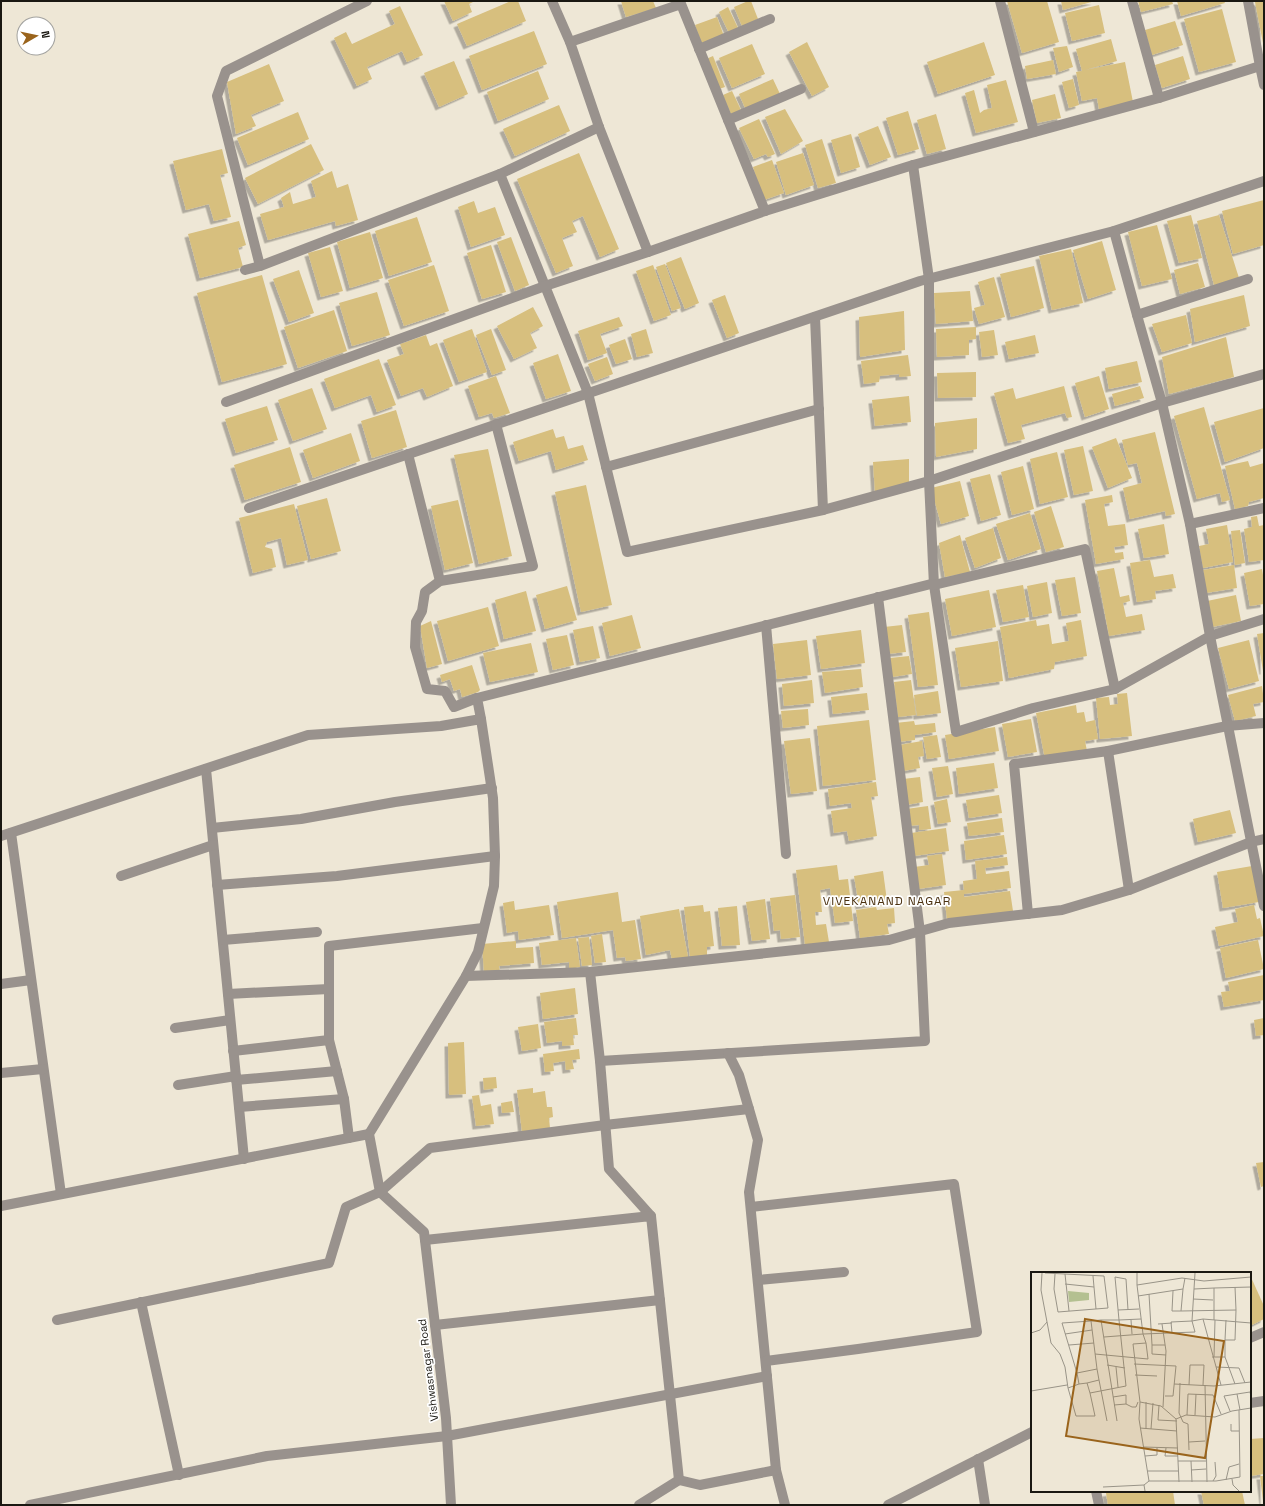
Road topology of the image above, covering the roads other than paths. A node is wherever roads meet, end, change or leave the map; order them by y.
1 (367, 1) edge
2 (552, 1) edge
3 (1000, 1) edge
4 (1132, 1) edge
5 (1248, 1) edge
6 (685, 3) edge
7 (770, 19) dead end
8 (570, 42) junction
9 (700, 49) junction
10 (1260, 66) junction
11 (1264, 85) edge
12 (801, 89) dead end
13 (1159, 98) junction
14 (728, 120) junction
15 (599, 127) junction
16 (1034, 132) junction
17 (913, 165) junction
18 (500, 174) junction
19 (1264, 181) edge
20 (765, 211) junction
21 (1114, 231) junction
22 (648, 252) junction
23 (260, 266) junction
24 (245, 270) dead end
25 (929, 279) junction
26 (1248, 279) dead end
27 (545, 286) junction
28 (815, 316) junction
29 (1137, 316) junction
30 (1264, 374) edge
31 (588, 393) junction
32 (226, 402) dead end
33 (1162, 403) junction
34 (819, 409) junction
35 (496, 424) junction
36 (408, 454) junction
37 (606, 467) junction
38 (929, 481) junction
39 (249, 508) dead end
40 (1264, 508) edge
41 (823, 510) junction
42 (1190, 524) junction
43 (440, 581) junction
44 (934, 585) junction
45 (878, 597) junction
46 (1264, 619) edge
47 (766, 625) junction
48 (1210, 636) junction
49 (1115, 689) junction
50 (476, 698) junction
51 (481, 719) junction
52 (1264, 723) edge
53 (1227, 726) junction
54 (1108, 751) junction
55 (206, 769) junction
56 (492, 788) junction
57 (212, 828) junction
58 (6, 835) edge
59 (1264, 839) edge
60 (1251, 842) junction
61 (213, 845) junction
62 (786, 854) dead end
63 (495, 856) junction
64 (121, 876) dead end
65 (217, 885) junction
66 (1129, 890) junction
67 (1264, 906) edge
68 (1028, 914) junction
69 (483, 928) junction
70 (317, 932) dead end
71 (920, 932) junction
72 (223, 940) junction
73 (590, 972) junction
74 (466, 976) junction
75 (31, 980) junction
76 (1, 984) edge
77 (330, 989) junction
78 (228, 994) junction
79 (230, 1020) junction
80 (175, 1028) dead end
81 (329, 1040) junction
82 (233, 1051) junction
83 (728, 1053) junction
84 (600, 1061) junction
85 (43, 1068) junction
86 (337, 1071) junction
87 (1, 1073) edge
88 (236, 1078) junction
89 (178, 1085) dead end
90 (344, 1099) junction
91 (239, 1107) junction
92 (749, 1109) junction
93 (605, 1125) junction
94 (369, 1134) junction
95 (349, 1138) junction
96 (244, 1159) junction
97 (380, 1192) junction
98 (61, 1194) junction
99 (1, 1206) edge
100 (751, 1207) junction
101 (651, 1216) junction
102 (424, 1236) junction
103 (844, 1272) dead end
104 (758, 1280) junction
105 (660, 1300) junction
106 (141, 1302) junction
107 (57, 1320) dead end
108 (435, 1325) junction
109 (1264, 1332) edge
110 (1251, 1338) edge
111 (766, 1360) junction
112 (767, 1376) junction
113 (670, 1394) junction
114 (1264, 1401) edge
115 (1251, 1402) edge
116 (1031, 1432) edge
117 (447, 1436) junction
118 (978, 1459) junction
119 (776, 1470) junction
120 (179, 1475) junction
121 (679, 1480) junction
122 (1096, 1492) edge
123 (30, 1505) edge
124 (451, 1505) edge
125 (639, 1505) edge
126 (785, 1505) edge
127 (888, 1505) edge
128 (985, 1505) edge
129 (1099, 1505) edge

1 - 23 street
2 - 8 street
3 - 16 street
4 - 13 street
5 - 10 street
6 - 8 street
6 - 9 street
7 - 9 street
8 - 15 street
9 - 14 street
10 - 11 street
10 - 13 street
12 - 14 street
13 - 16 street
14 - 20 street
15 - 18 street
15 - 22 street
16 - 17 street
17 - 20 street
17 - 25 street
18 - 23 street
18 - 27 street
19 - 21 street
20 - 22 street
21 - 25 street
21 - 29 street
22 - 27 street
23 - 24 street
25 - 28 street
25 - 38 street
26 - 29 street
27 - 31 street
27 - 32 street
28 - 31 street
28 - 34 street
29 - 33 street
30 - 33 street
31 - 35 street
31 - 37 street
33 - 38 street
33 - 42 street
34 - 37 street
34 - 41 street
35 - 36 street
35 - 43 street
36 - 39 street
36 - 43 street
37 - 41 street
38 - 41 street
38 - 44 street
40 - 42 street
42 - 48 street
43 - 50 street
44 - 45 street
44 - 49 street
44 - 49 street
45 - 47 street
45 - 71 street
46 - 48 street
47 - 50 street
47 - 62 street
48 - 49 street
48 - 53 street
50 - 51 street
51 - 55 street
51 - 56 street
52 - 53 street
53 - 54 street
53 - 60 street
54 - 66 street
54 - 68 street
55 - 57 street
55 - 58 street
56 - 57 street
56 - 63 street
57 - 61 street
58 - 75 street
59 - 60 street
60 - 66 street
60 - 67 street
61 - 64 street
61 - 65 street
63 - 65 street
63 - 69 street
65 - 72 street
66 - 68 street
68 - 71 street
69 - 74 street
69 - 77 street
70 - 72 street
71 - 73 street
71 - 83 street
72 - 78 street
73 - 74 street
73 - 84 street
74 - 94 street
75 - 76 street
75 - 85 street
77 - 78 street
77 - 81 street
78 - 79 street
79 - 80 street
79 - 82 street
81 - 82 street
81 - 86 street
82 - 88 street
83 - 84 street
83 - 92 street
84 - 93 street
85 - 87 street
85 - 98 street
86 - 88 street
86 - 90 street
88 - 89 street
88 - 91 street
90 - 91 street
90 - 95 street
91 - 96 street
92 - 93 street
92 - 100 street
93 - 97 street
93 - 101 street
94 - 95 street
94 - 97 street
95 - 96 street
96 - 98 street
97 - 102 street
97 - 106 street
98 - 99 street
100 - 104 street
100 - 111 street
101 - 102 street
101 - 105 street
102 - 108 street, Vishwasnagar Road
103 - 104 street
104 - 111 street
105 - 108 street
105 - 113 street
106 - 107 street
106 - 120 street
108 - 117 street, Vishwasnagar Road
109 - 110 street
111 - 112 street
112 - 113 street
112 - 119 street
113 - 117 street
113 - 121 street
114 - 115 street
116 - 118 street
117 - 120 street
117 - 124 street, Vishwasnagar Road
118 - 127 street
118 - 128 street
119 - 121 street
119 - 126 street
120 - 123 street
121 - 125 street
122 - 129 street

